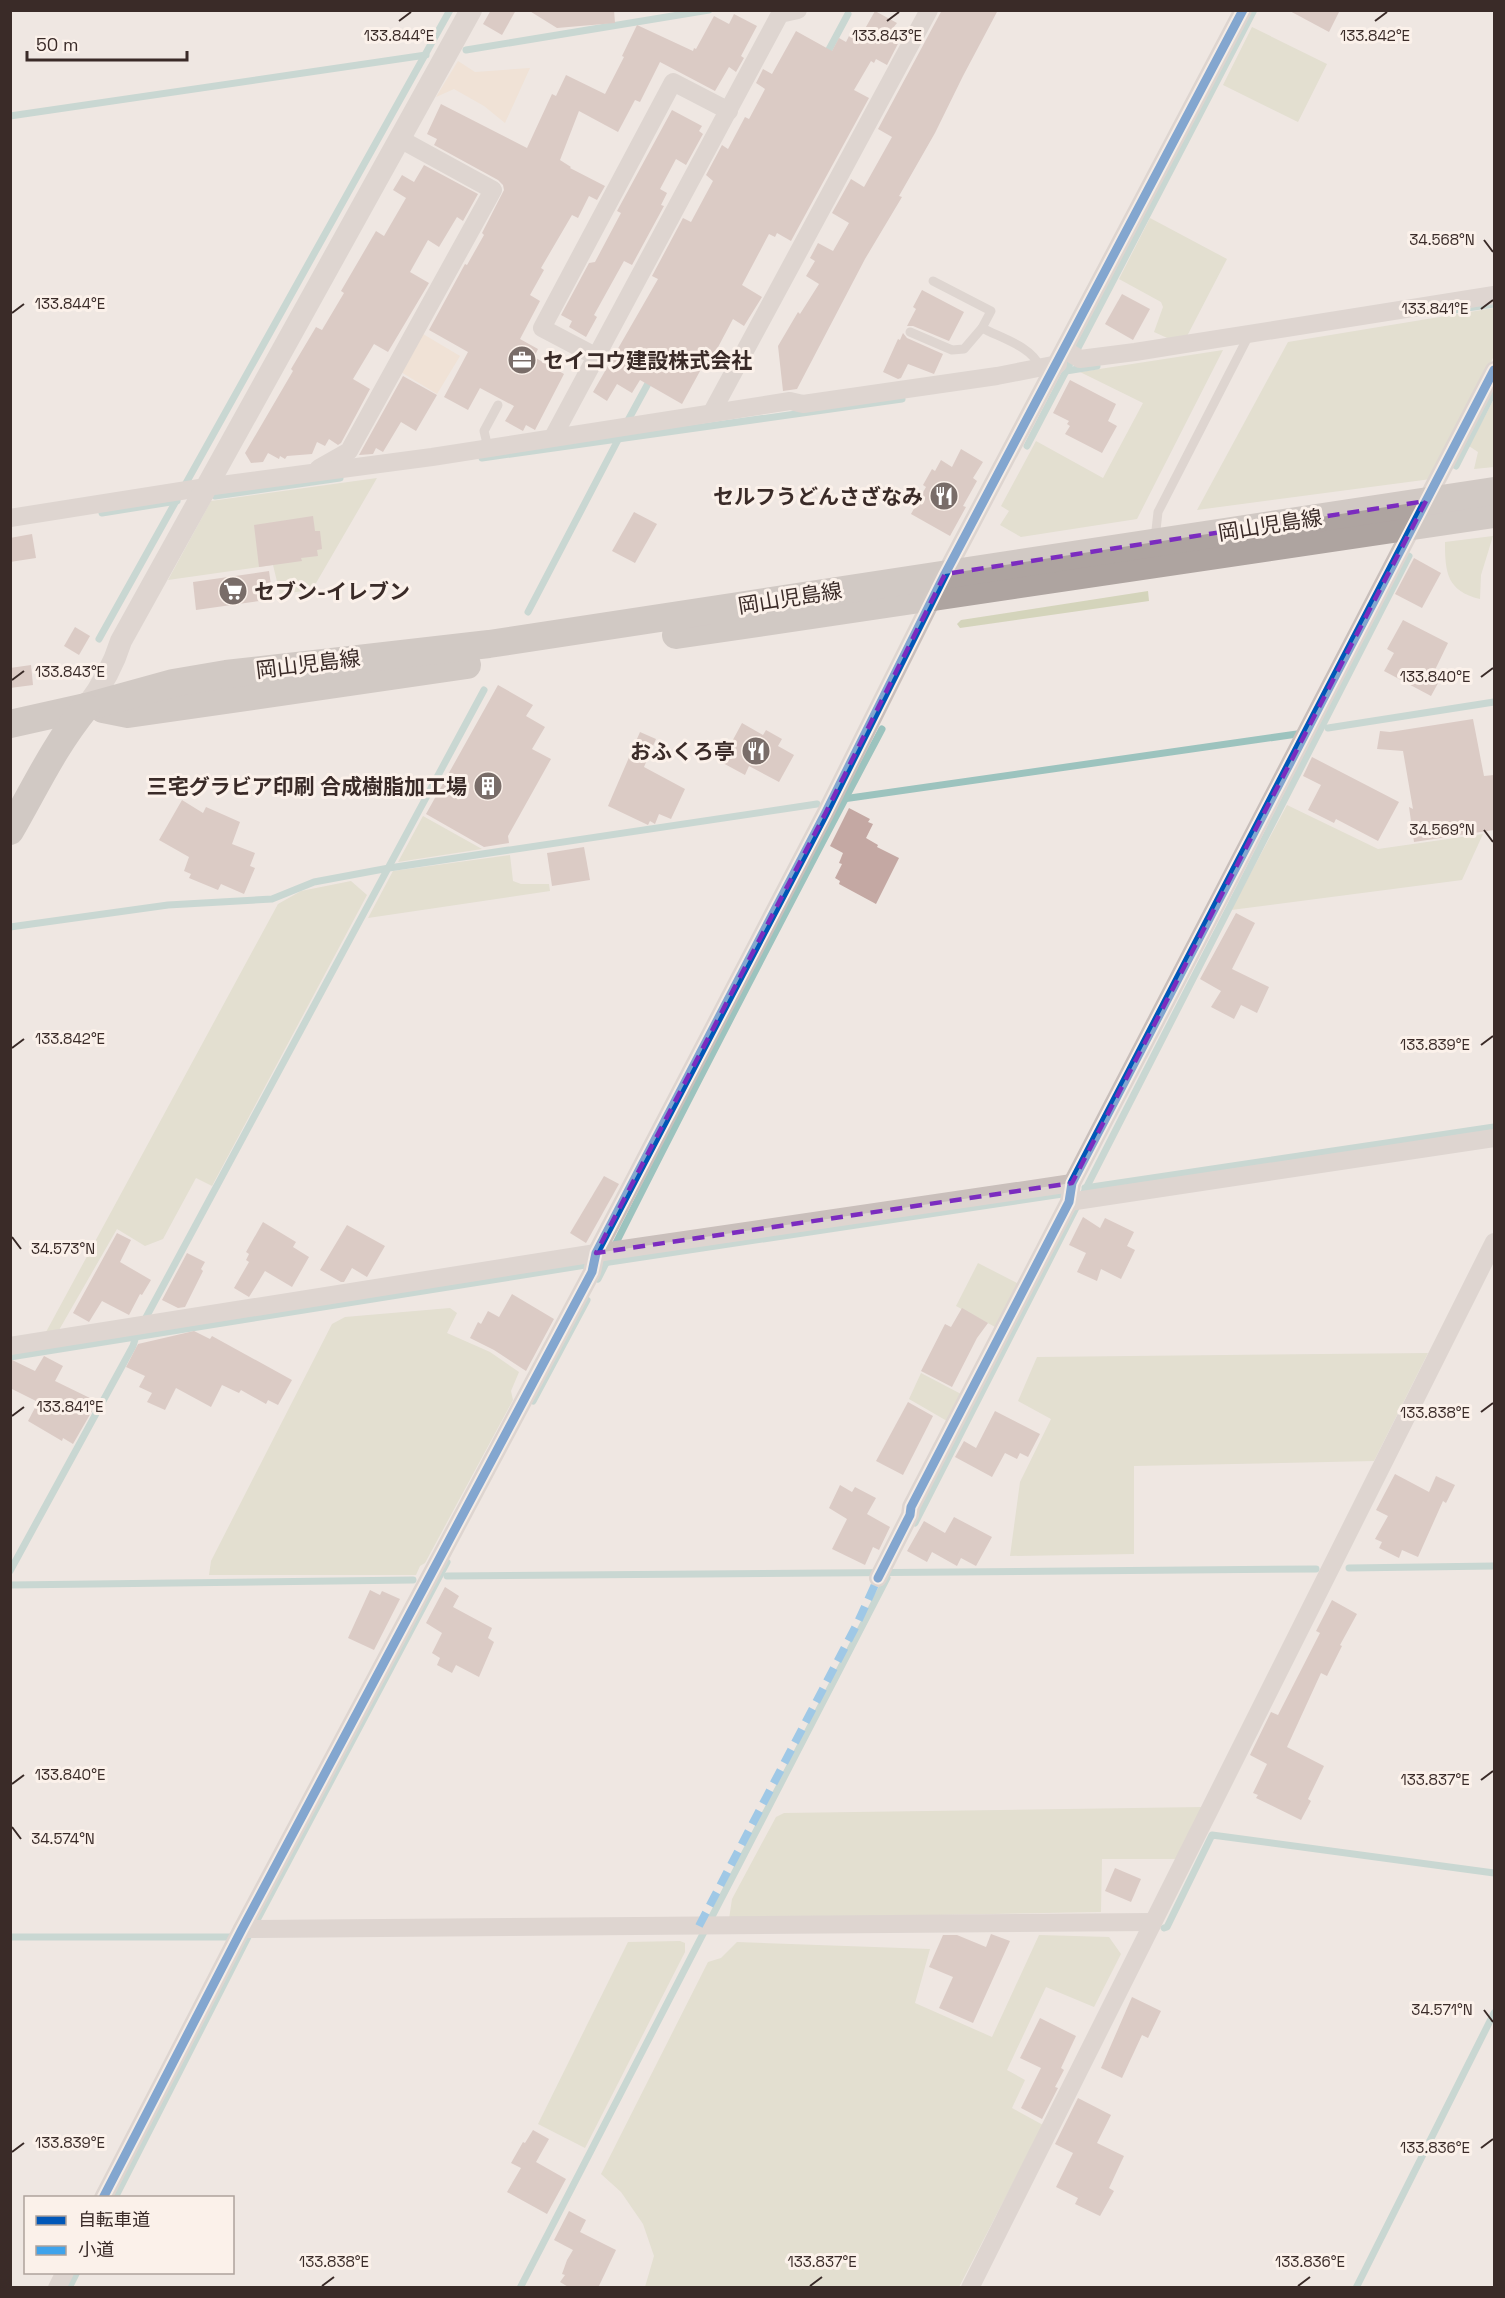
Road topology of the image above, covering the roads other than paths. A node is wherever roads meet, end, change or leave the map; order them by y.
1 (471, 10) edge
2 (798, 10) edge
3 (929, 10) edge
4 (1243, 10) edge
5 (729, 111) junction
6 (400, 139) junction
7 (933, 281) dead end
8 (1494, 296) edge
9 (982, 328) junction
10 (910, 332) dead end
11 (1247, 337) junction
12 (597, 357) junction
13 (1063, 359) junction
14 (1494, 370) edge
15 (498, 405) dead end
16 (712, 412) junction
17 (553, 437) junction
18 (488, 448) junction
19 (309, 473) junction
20 (188, 490) junction
21 (1494, 490) edge
22 (1420, 513) junction
23 (1494, 514) edge
24 (10, 518) edge
25 (1154, 554) junction
26 (940, 586) junction
27 (86, 707) junction
28 (10, 724) edge
29 (10, 831) edge
30 (1494, 1138) edge
31 (1075, 1195) junction
32 (1494, 1242) edge
33 (600, 1258) junction
34 (10, 1346) edge
35 (880, 1574) dead end
36 (1152, 1922) junction
37 (249, 1929) junction
38 (104, 2196) edge
39 (64, 2274) edge
40 (57, 2288) edge
41 (970, 2288) edge

1 - 6 street
2 - 5 street
3 - 16 street
4 - 13 street
5 - 12 street
5 - 12 street
6 - 19 street
6 - 20 street
7 - 9 lane
8 - 11 street
9 - 10 lane
9 - 13 lane
11 - 13 street
11 - 25 lane
12 - 17 street
13 - 16 street
13 - 26 street
14 - 22 street
15 - 18 lane
16 - 17 street
17 - 18 street
18 - 19 street
19 - 20 street
20 - 24 street
20 - 27 street
21 - 22 main road, 岡山児島線
22 - 23 main road, 岡山児島線
22 - 25 main road, 岡山児島線
22 - 31 street
25 - 26 main road, 岡山児島線
26 - 27 main road, 岡山児島線
26 - 33 street
27 - 28 main road, 岡山児島線
27 - 29 main road
30 - 31 street
31 - 33 street
31 - 35 street
32 - 36 street
33 - 34 street
33 - 37 street
36 - 37 street
36 - 41 street
37 - 38 street
39 - 40 street

